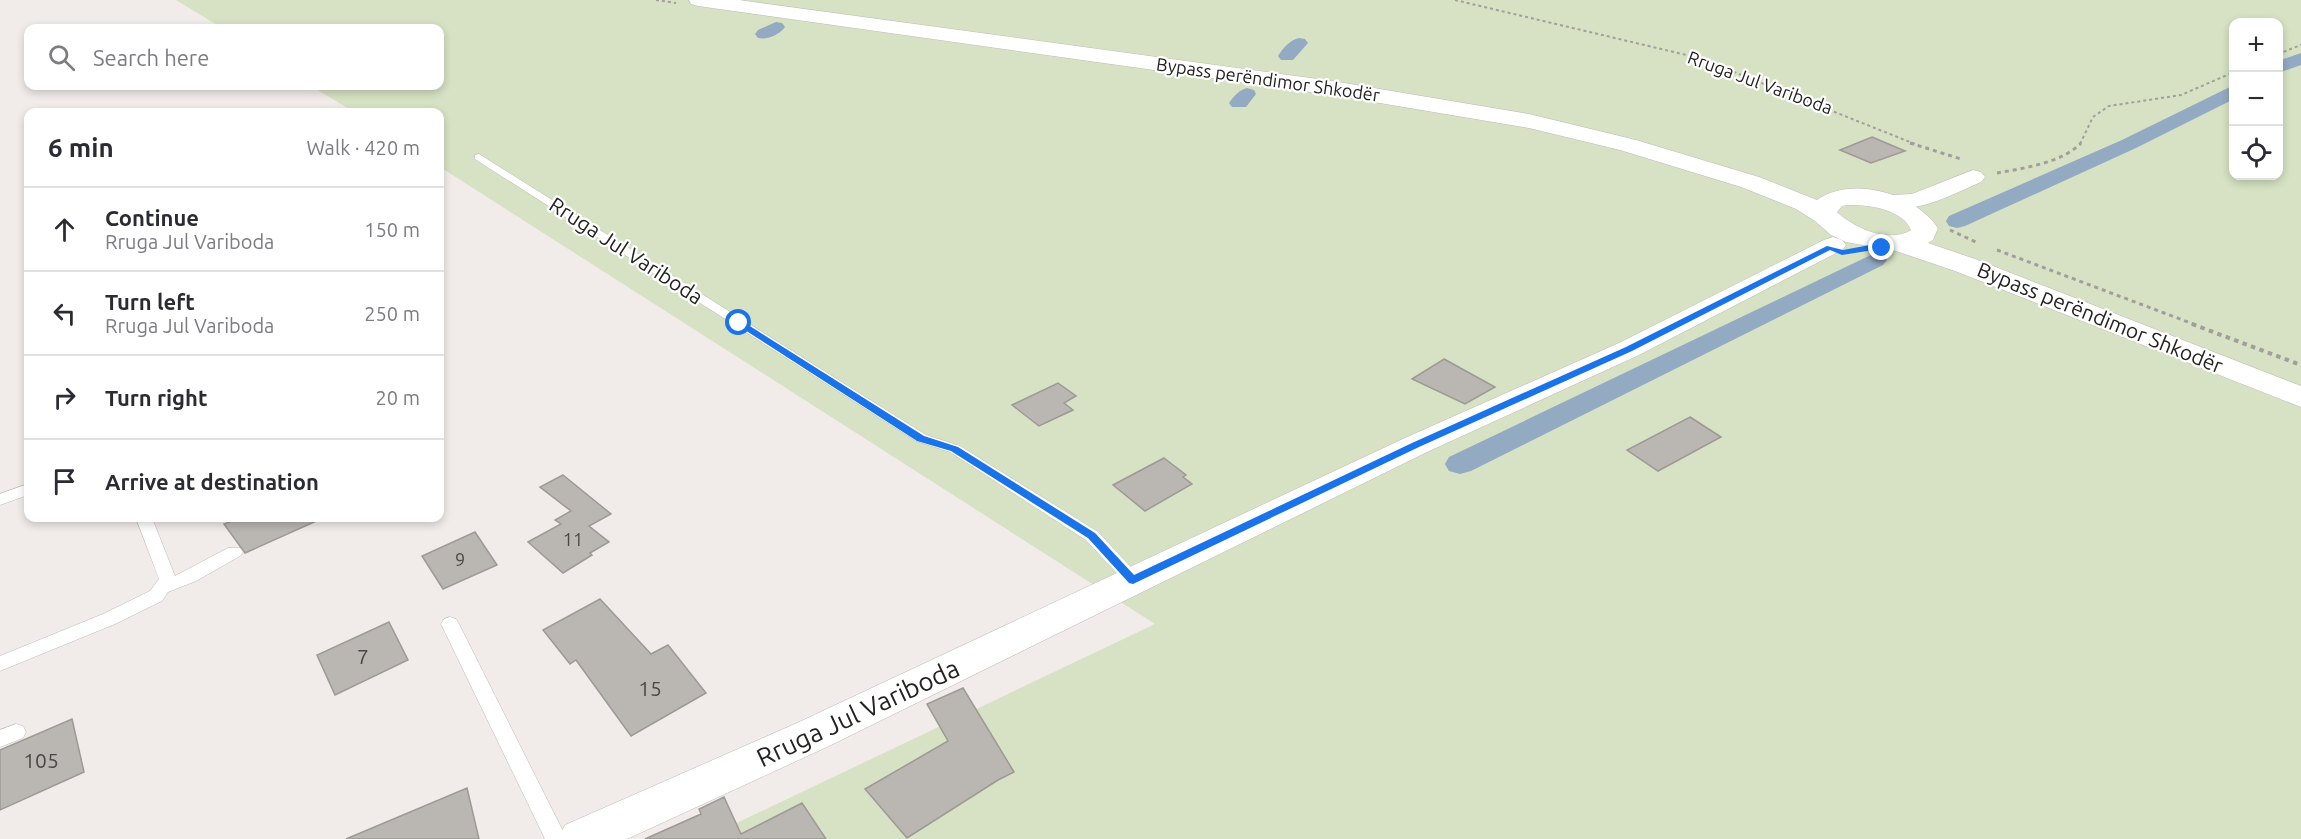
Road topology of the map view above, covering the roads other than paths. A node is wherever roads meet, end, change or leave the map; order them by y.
1 (764, 0) edge
2 (689, 2) edge
3 (479, 157) dead end
4 (1973, 177) road end
5 (1851, 197) junction
6 (1928, 219) junction
7 (1829, 227) junction
8 (1884, 241) junction
9 (2301, 377) edge
10 (2301, 397) edge
11 (24, 491) edge
12 (0, 500) edge
13 (146, 522) edge
14 (234, 552) dead end
15 (1133, 580) junction
16 (162, 588) junction
17 (450, 624) dead end
18 (0, 664) edge
19 (556, 839) edge
20 (581, 839) edge

1 - 5 highway, Bypass perëndimor Shkodër
2 - 7 highway, Bypass perëndimor Shkodër
3 - 15 lane, Rruga Jul Variboda
4 - 6 street
5 - 6 highway, Bypass perëndimor Shkodër
5 - 7 highway, Bypass perëndimor Shkodër
6 - 8 highway
6 - 9 highway, Bypass perëndimor Shkodër
7 - 8 highway, Bypass perëndimor Shkodër
7 - 15 street, Rruga Jul Variboda
8 - 10 highway, Bypass perëndimor Shkodër
11 - 12 lane
13 - 16 lane
14 - 16 lane
15 - 20 street, Rruga Jul Variboda
16 - 18 lane
17 - 19 lane

